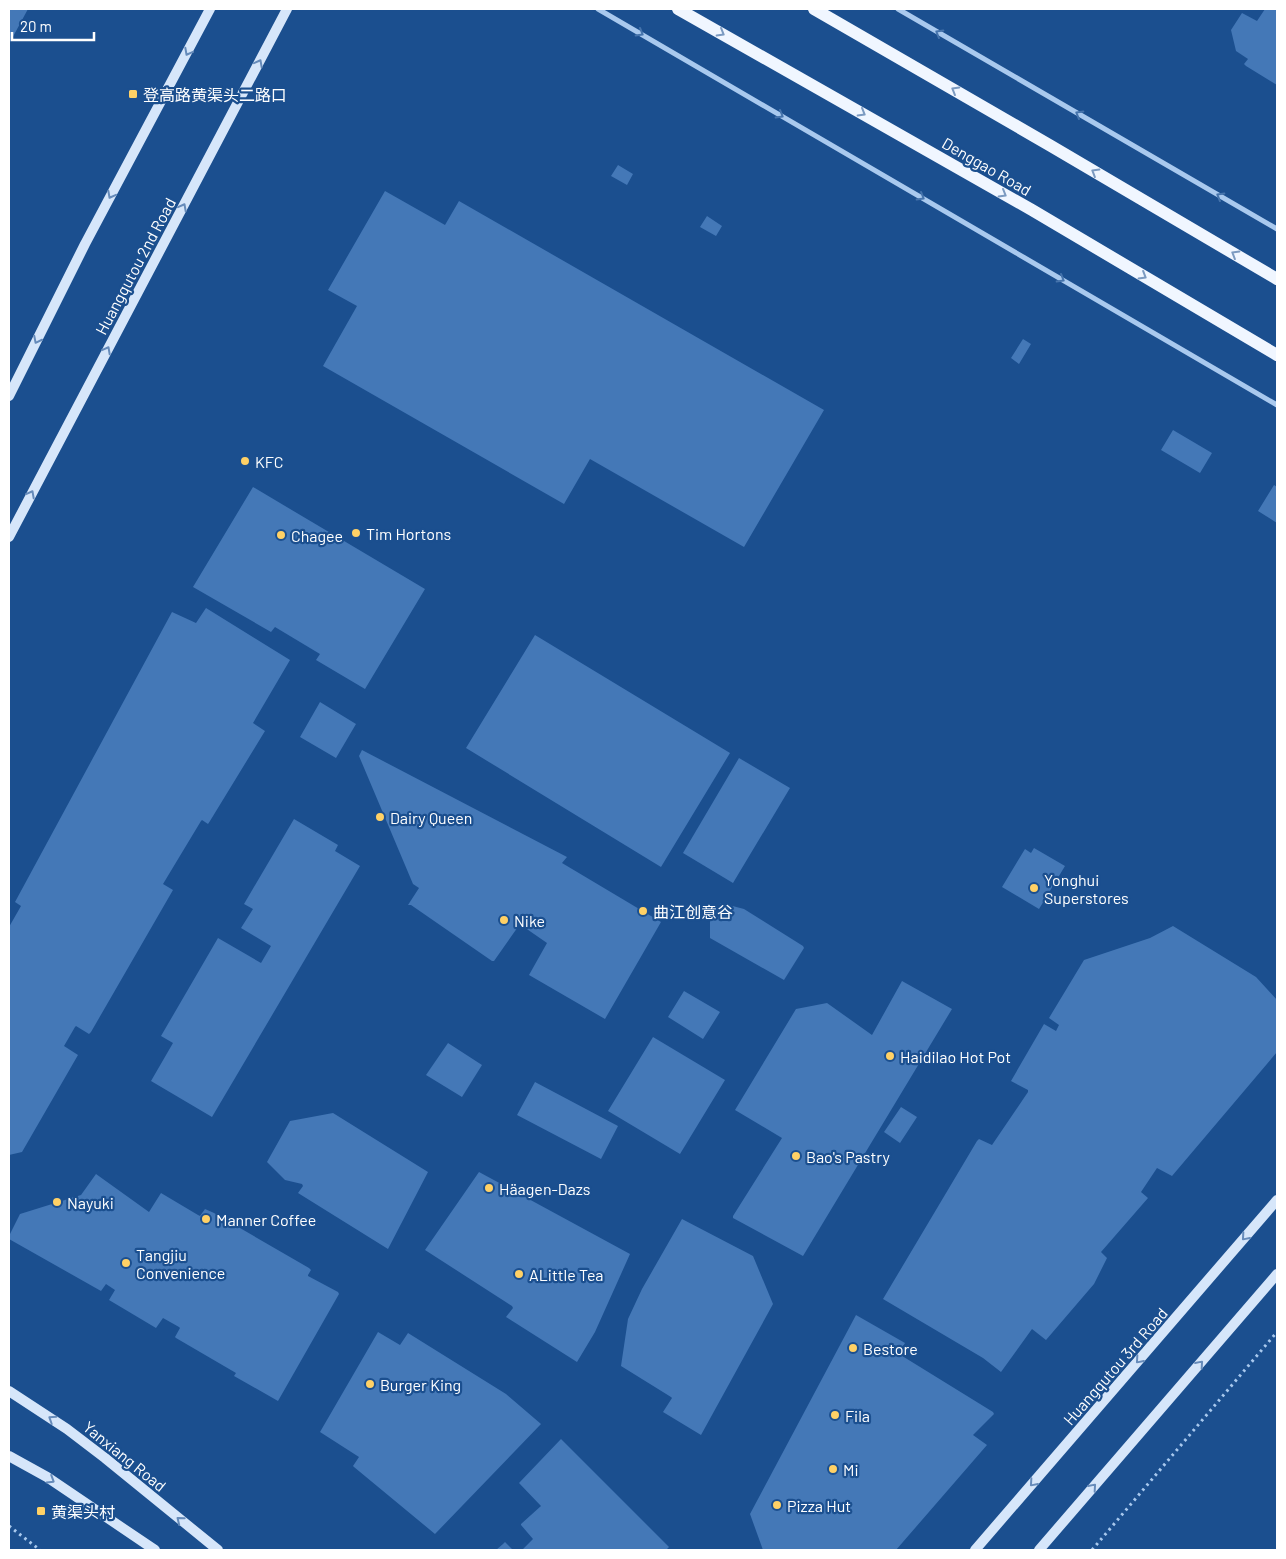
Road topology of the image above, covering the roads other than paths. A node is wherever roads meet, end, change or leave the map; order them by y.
1 (210, 9) edge
2 (287, 9) edge
3 (598, 9) edge
4 (678, 9) edge
5 (814, 9) edge
6 (898, 9) edge
7 (1277, 229) edge
8 (1277, 279) edge
9 (1277, 355) edge
10 (9, 396) edge
11 (1277, 404) edge
12 (9, 537) edge
13 (1277, 1200) edge
14 (1277, 1274) edge
15 (9, 1391) edge
16 (9, 1456) edge
17 (155, 1550) edge
18 (218, 1550) edge
19 (975, 1550) edge
20 (1039, 1550) edge

1 -> 10 main road
12 -> 2 main road, Huangqutou 2nd Road
3 -> 11 street
4 -> 9 main road, Denggao Road
8 -> 5 main road
7 -> 6 street
13 -> 19 main road, Huangqutou 3rd Road
20 -> 14 main road
18 -> 15 main road, Yanxiang Road
16 -> 17 main road

